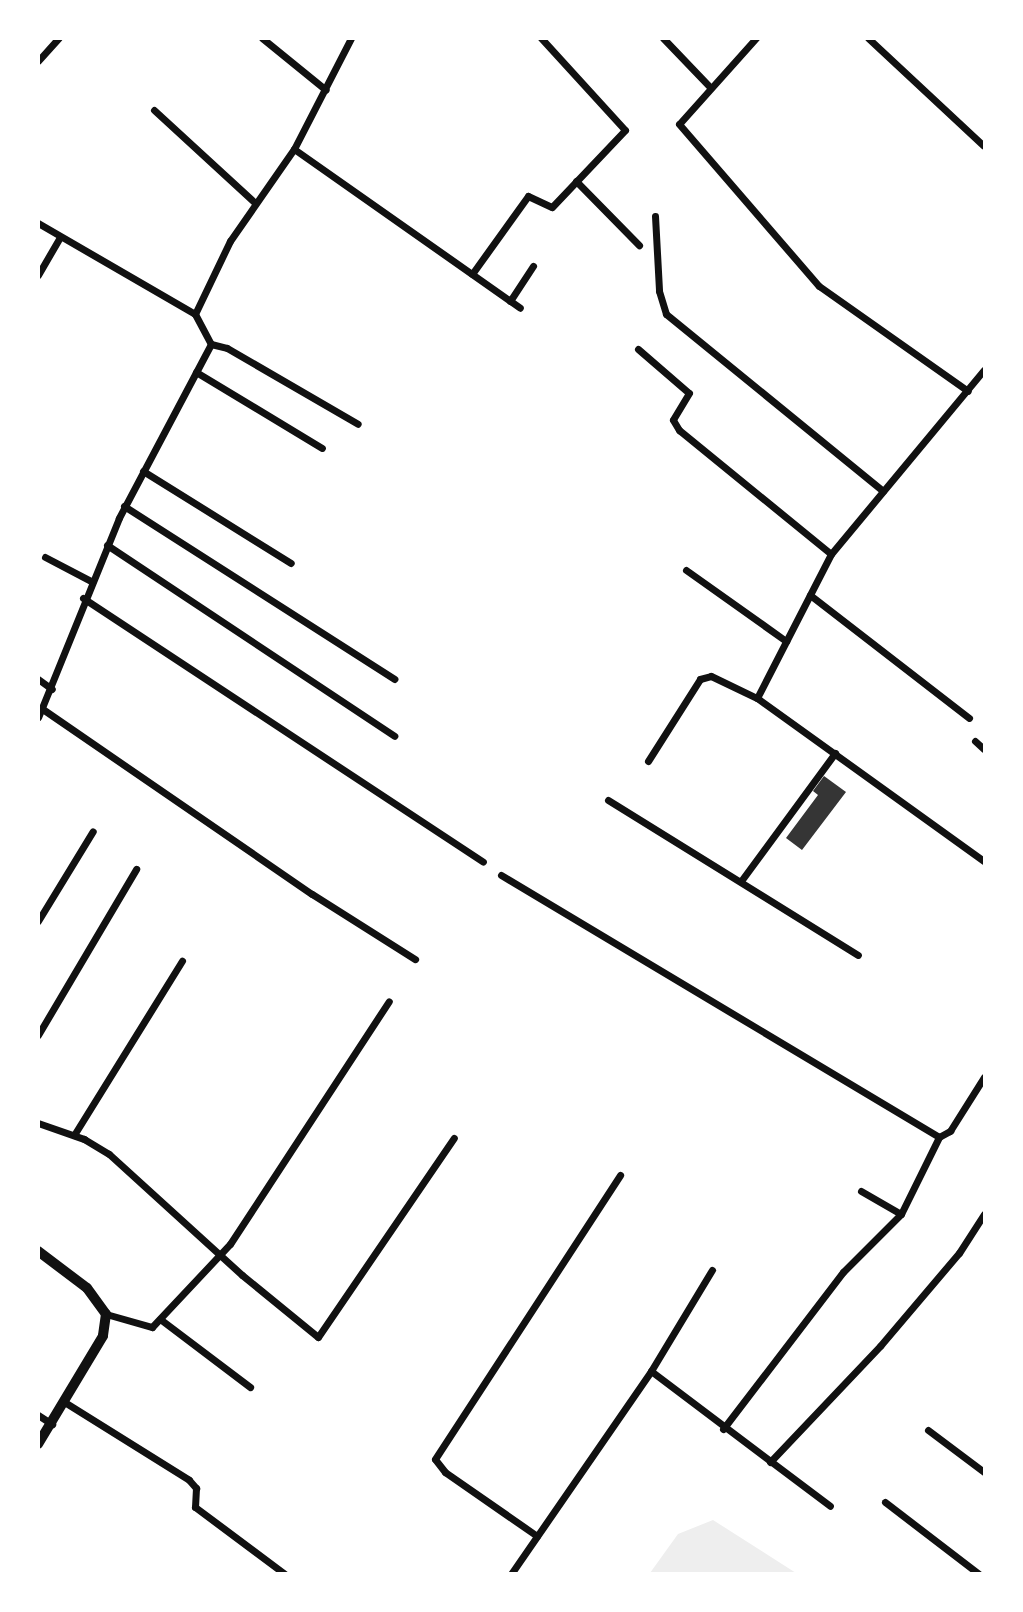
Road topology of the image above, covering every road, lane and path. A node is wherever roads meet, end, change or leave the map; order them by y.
1 (59, 38) edge
2 (262, 38) edge
3 (351, 38) edge
4 (541, 38) edge
5 (663, 38) edge
6 (756, 38) edge
7 (868, 38) edge
8 (38, 61) edge
9 (711, 88) junction
10 (326, 90) junction
11 (154, 110) dead end
12 (985, 146) edge
13 (294, 149) junction
14 (576, 181) junction
15 (255, 203) junction
16 (655, 216) dead end
17 (38, 223) edge
18 (60, 237) junction
19 (639, 245) dead end
20 (533, 266) dead end
21 (472, 274) junction
22 (38, 275) edge
23 (510, 301) junction
24 (520, 308) dead end
25 (195, 314) junction
26 (211, 344) junction
27 (638, 349) dead end
28 (985, 370) edge
29 (196, 372) junction
30 (968, 391) junction
31 (358, 424) dead end
32 (322, 448) dead end
33 (143, 471) junction
34 (883, 491) junction
35 (124, 506) junction
36 (107, 545) junction
37 (831, 554) junction
38 (45, 557) dead end
39 (291, 563) dead end
40 (685, 570) dead end
41 (91, 580) junction
42 (810, 594) junction
43 (83, 598) junction
44 (786, 641) junction
45 (38, 679) edge
46 (394, 679) dead end
47 (52, 689) junction
48 (757, 698) junction
49 (41, 713) edge
50 (969, 718) dead end
51 (394, 736) dead end
52 (975, 741) dead end
53 (985, 749) edge
54 (835, 753) junction
55 (648, 761) dead end
56 (608, 800) dead end
57 (93, 831) dead end
58 (985, 861) edge
59 (484, 862) dead end
60 (136, 869) dead end
61 (501, 874) dead end
62 (741, 881) junction
63 (38, 920) edge
64 (858, 954) dead end
65 (415, 959) dead end
66 (181, 961) dead end
67 (389, 1001) dead end
68 (38, 1035) edge
69 (985, 1077) edge
70 (38, 1123) edge
71 (74, 1135) junction
72 (939, 1137) junction
73 (454, 1138) dead end
74 (620, 1175) dead end
75 (861, 1191) dead end
76 (901, 1214) junction
77 (985, 1214) edge
78 (38, 1251) edge
79 (219, 1254) junction
80 (712, 1270) dead end
81 (106, 1314) junction
82 (160, 1319) junction
83 (651, 1371) junction
84 (250, 1387) dead end
85 (66, 1403) junction
86 (38, 1415) edge
87 (52, 1425) junction
88 (723, 1429) junction
89 (928, 1430) dead end
90 (38, 1444) edge
91 (770, 1462) junction
92 (985, 1472) edge
93 (885, 1502) dead end
94 (830, 1506) dead end
95 (537, 1536) junction
96 (285, 1573) edge
97 (511, 1573) edge
98 (979, 1573) edge

1 - 8 street
2 - 10 street
3 - 10 street
4 - 14 street
5 - 9 street
6 - 9 street
7 - 12 street
9 - 30 street
10 - 13 street
11 - 15 street
13 - 15 street
13 - 21 street
14 - 19 street
14 - 21 street
15 - 25 street
16 - 34 street
17 - 18 street
18 - 22 street
18 - 25 street
20 - 23 street
21 - 23 street
23 - 24 street
25 - 26 street
26 - 29 street
26 - 31 street
27 - 37 street
28 - 30 street
29 - 32 street
29 - 33 street
30 - 34 street
33 - 35 street
33 - 39 street
34 - 37 street
35 - 36 street
35 - 46 street
36 - 41 street
36 - 51 street
37 - 42 street
38 - 41 street
40 - 44 street
41 - 43 street
42 - 44 street
42 - 50 street
43 - 47 street
43 - 59 street
44 - 48 street
45 - 47 street
47 - 49 street
48 - 54 street
48 - 55 street
49 - 65 street
52 - 53 street
54 - 58 street
54 - 62 street
56 - 62 street
57 - 63 street
60 - 68 street
61 - 72 street
62 - 64 street
66 - 71 street
67 - 79 street
69 - 72 street
70 - 71 street
71 - 79 street
72 - 76 street
73 - 79 street
74 - 95 street
75 - 76 street
76 - 88 street
77 - 91 street
78 - 81 street
79 - 82 street
80 - 83 street
81 - 82 street
81 - 85 street
82 - 84 street
83 - 88 street
83 - 95 street
85 - 87 street
85 - 96 street
86 - 87 street
87 - 90 street
88 - 91 street
89 - 92 street
91 - 94 street
93 - 98 street
95 - 97 street

